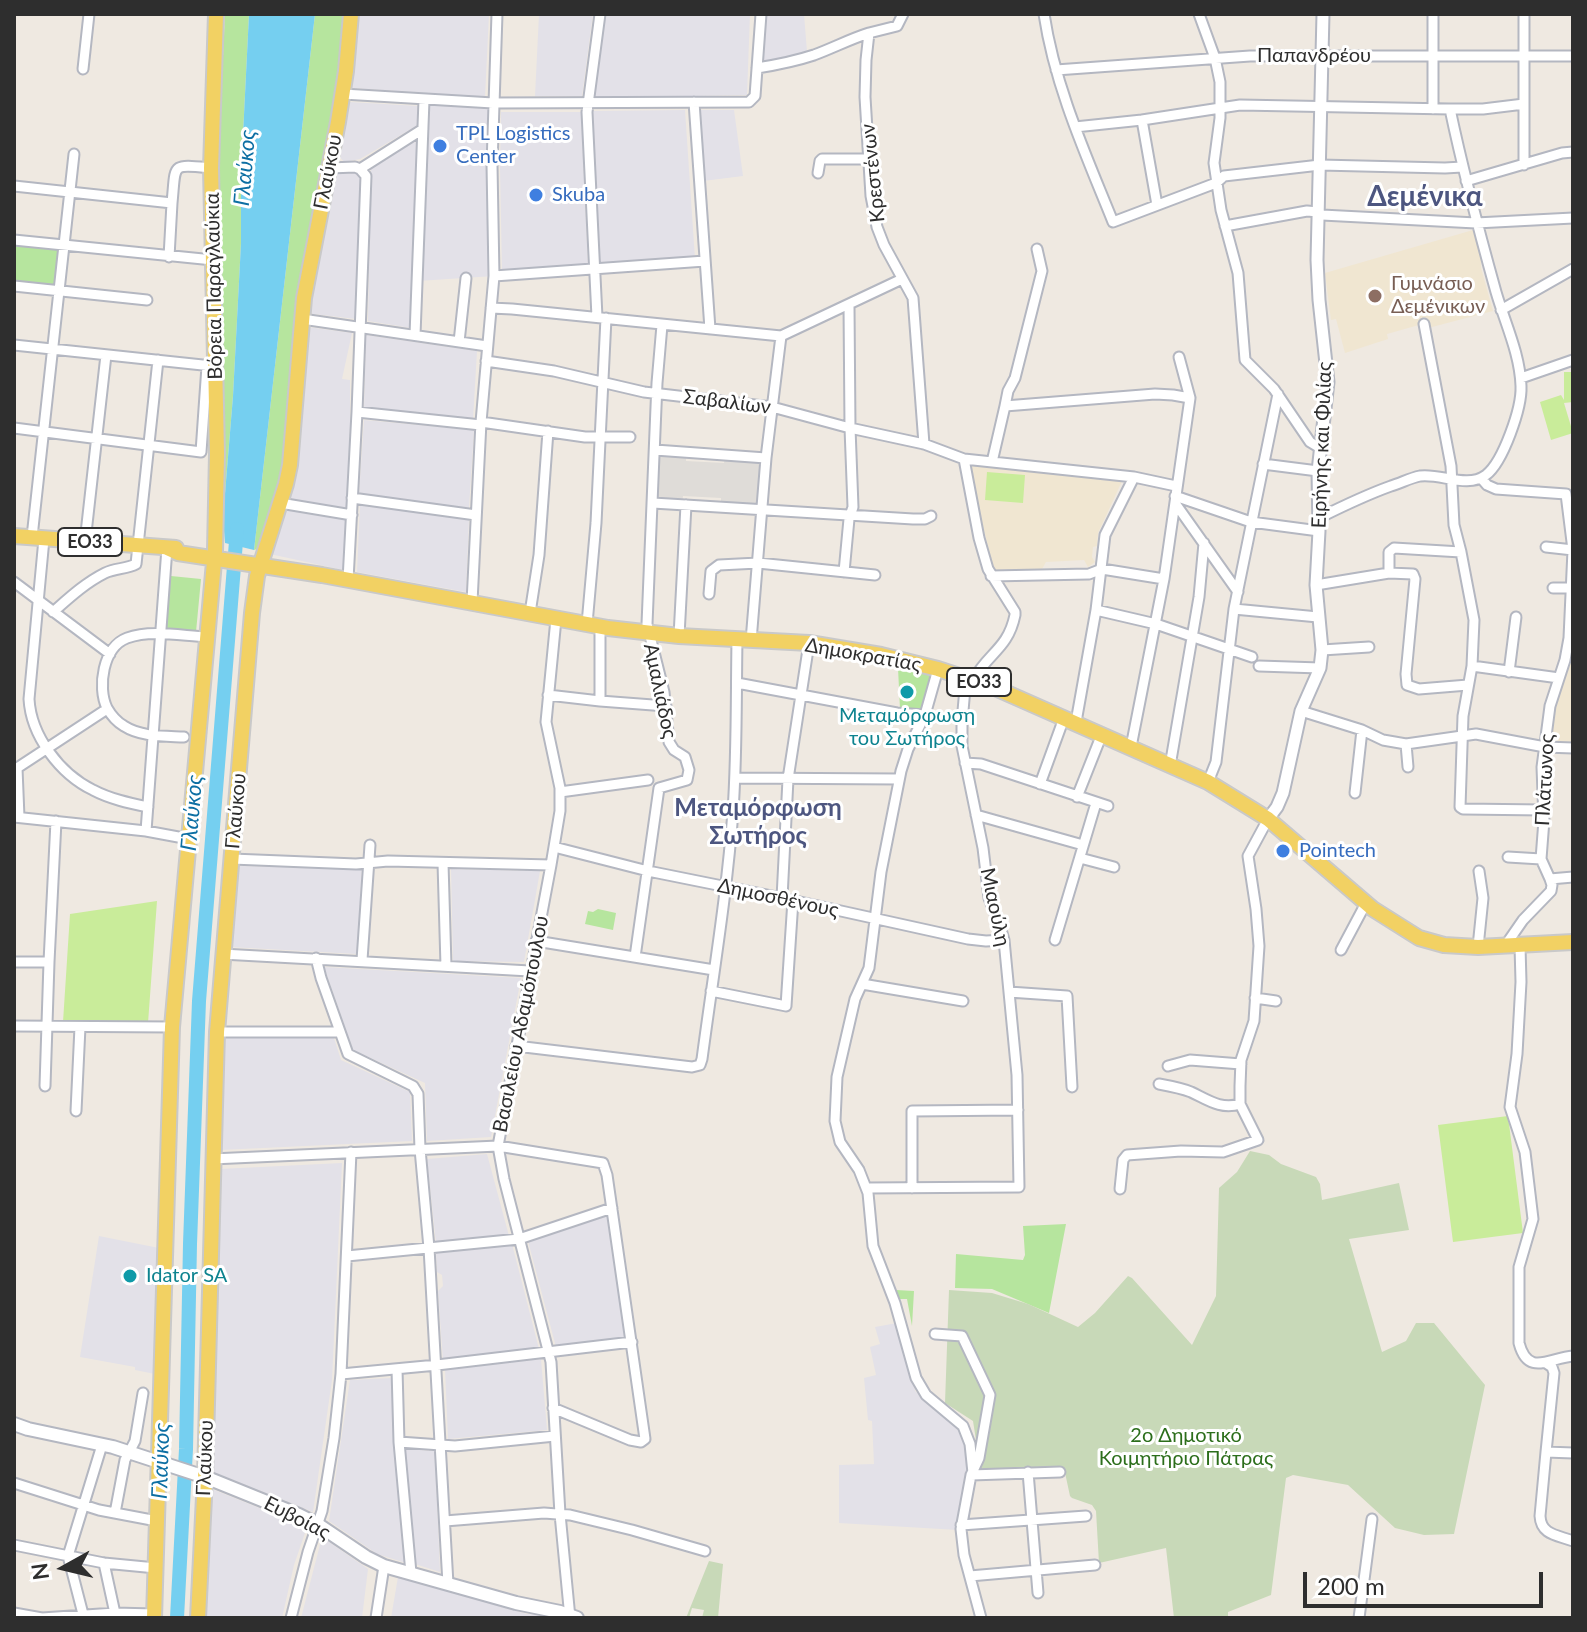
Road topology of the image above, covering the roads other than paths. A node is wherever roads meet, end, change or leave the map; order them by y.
1 (89, 14) edge
2 (216, 14) edge
3 (351, 14) edge
4 (497, 14) edge
5 (600, 14) edge
6 (761, 14) edge
7 (903, 14) edge
8 (1044, 14) edge
9 (1199, 14) edge
10 (1323, 14) edge
11 (1433, 14) edge
12 (1524, 14) edge
13 (869, 33) junction
14 (1322, 55) junction
15 (1573, 56) edge
16 (1433, 57) junction
17 (1215, 58) junction
18 (1525, 58) junction
19 (757, 68) junction
20 (83, 69) dead end
21 (1056, 70) junction
22 (343, 94) junction
23 (424, 100) junction
24 (694, 102) junction
25 (493, 103) junction
26 (588, 103) junction
27 (1524, 104) junction
28 (1221, 107) junction
29 (1321, 107) junction
30 (1433, 109) junction
31 (1450, 109) junction
32 (1142, 120) junction
33 (1075, 127) junction
34 (423, 129) junction
35 (1573, 152) edge
36 (74, 154) dead end
37 (868, 159) junction
38 (1320, 165) junction
39 (1524, 165) junction
40 (1462, 167) junction
41 (211, 168) junction
42 (330, 168) junction
43 (360, 169) junction
44 (818, 173) dead end
45 (1466, 181) junction
46 (1216, 183) junction
47 (14, 186) edge
48 (69, 193) junction
49 (172, 203) junction
50 (1157, 205) junction
51 (1318, 212) junction
52 (1573, 218) edge
53 (1476, 223) junction
54 (1225, 226) junction
55 (14, 240) edge
56 (64, 246) junction
57 (1037, 249) dead end
58 (169, 257) junction
59 (213, 260) junction
60 (705, 261) junction
61 (1573, 269) edge
62 (595, 270) junction
63 (494, 276) junction
64 (466, 278) dead end
65 (902, 279) junction
66 (14, 286) edge
67 (59, 291) junction
68 (147, 300) dead end
69 (849, 305) junction
70 (491, 308) junction
71 (1501, 310) junction
72 (602, 318) junction
73 (302, 319) junction
74 (1424, 324) dead end
75 (662, 325) junction
76 (360, 328) junction
77 (710, 329) junction
78 (415, 335) junction
79 (781, 336) junction
80 (459, 342) junction
81 (14, 345) edge
82 (487, 346) junction
83 (52, 349) junction
84 (106, 355) junction
85 (1179, 357) dead end
86 (158, 360) junction
87 (1573, 360) edge
88 (486, 361) junction
89 (211, 366) junction
90 (1521, 378) junction
91 (602, 382) junction
92 (657, 394) junction
93 (1278, 394) junction
94 (1190, 398) junction
95 (1005, 406) junction
96 (772, 407) junction
97 (357, 412) junction
98 (481, 423) junction
99 (14, 428) edge
100 (850, 428) junction
101 (43, 431) junction
102 (548, 431) junction
103 (601, 436) junction
104 (630, 437) dead end
105 (97, 438) junction
106 (924, 444) junction
107 (149, 445) junction
108 (1320, 448) junction
109 (655, 450) junction
110 (766, 458) junction
111 (964, 459) junction
112 (992, 462) junction
113 (1263, 464) junction
114 (1318, 471) junction
115 (1134, 477) junction
116 (1481, 478) junction
117 (1452, 479) junction
118 (1175, 495) junction
119 (352, 498) junction
120 (280, 503) junction
121 (653, 503) junction
122 (686, 505) junction
123 (762, 510) junction
124 (352, 515) junction
125 (476, 515) junction
126 (850, 515) junction
127 (931, 516) dead end
128 (1319, 518) junction
129 (1251, 522) junction
130 (1319, 531) junction
131 (14, 536) edge
132 (38, 538) junction
133 (85, 542) junction
134 (1204, 543) junction
135 (139, 545) junction
136 (1546, 547) dead end
137 (167, 548) junction
138 (1573, 550) edge
139 (1461, 552) junction
140 (218, 555) junction
141 (256, 562) junction
142 (758, 563) junction
143 (1102, 569) junction
144 (844, 572) junction
145 (1389, 573) junction
146 (875, 575) dead end
147 (991, 576) junction
148 (1164, 579) junction
149 (348, 580) junction
150 (14, 582) edge
151 (1316, 585) junction
152 (1553, 588) dead end
153 (1572, 588) edge
154 (1238, 592) junction
155 (709, 594) dead end
156 (38, 601) junction
157 (472, 602) junction
158 (1234, 609) junction
159 (1096, 610) junction
160 (53, 612) junction
161 (530, 613) junction
162 (1318, 617) junction
163 (1516, 617) dead end
164 (556, 619) junction
165 (1156, 624) junction
166 (594, 626) junction
167 (648, 633) junction
168 (160, 634) junction
169 (1192, 635) junction
170 (679, 636) junction
171 (207, 637) junction
172 (744, 640) junction
173 (809, 643) junction
174 (1369, 647) dead end
175 (1229, 649) junction
176 (1322, 650) junction
177 (110, 654) junction
178 (1472, 666) junction
179 (1320, 668) junction
180 (938, 669) junction
181 (1509, 672) junction
182 (970, 678) junction
183 (1559, 678) junction
184 (737, 683) junction
185 (1468, 685) junction
186 (801, 694) junction
187 (548, 695) junction
188 (600, 701) junction
189 (666, 706) junction
190 (107, 709) junction
191 (1301, 711) junction
192 (925, 715) junction
193 (1070, 720) junction
194 (1362, 730) junction
195 (1102, 734) junction
196 (153, 735) junction
197 (1462, 735) junction
198 (184, 737) dead end
199 (1406, 744) junction
200 (1131, 747) junction
201 (1545, 747) junction
202 (47, 748) junction
203 (1573, 748) edge
204 (965, 763) junction
205 (1170, 766) junction
206 (1408, 767) dead end
207 (16, 769) edge
208 (735, 778) junction
209 (788, 779) junction
210 (899, 779) junction
211 (648, 780) dead end
212 (1208, 782) junction
213 (1040, 784) junction
214 (560, 792) junction
215 (1355, 793) dead end
216 (1077, 797) junction
217 (1096, 803) junction
218 (1108, 806) dead end
219 (148, 807) junction
220 (1544, 810) junction
221 (976, 815) junction
222 (16, 817) edge
223 (1268, 819) junction
224 (56, 821) junction
225 (146, 831) junction
226 (189, 839) junction
227 (370, 845) dead end
228 (1083, 845) junction
229 (554, 847) junction
230 (1508, 857) dead end
231 (1080, 858) junction
232 (232, 859) junction
233 (1541, 859) junction
234 (369, 863) junction
235 (443, 863) junction
236 (551, 865) junction
237 (1114, 867) dead end
238 (648, 871) junction
239 (1479, 871) dead end
240 (1573, 877) edge
241 (1550, 879) junction
242 (726, 886) junction
243 (782, 898) junction
244 (793, 900) junction
245 (1366, 903) junction
246 (874, 919) junction
247 (1004, 940) junction
248 (1055, 940) dead end
249 (536, 941) junction
250 (1573, 942) edge
251 (1505, 946) junction
252 (1520, 946) junction
253 (1478, 947) junction
254 (1341, 950) dead end
255 (222, 954) junction
256 (635, 957) junction
257 (316, 958) junction
258 (362, 960) junction
259 (14, 962) edge
260 (49, 962) junction
261 (446, 966) junction
262 (714, 970) junction
263 (530, 971) junction
264 (862, 984) junction
265 (711, 991) junction
266 (1009, 992) junction
267 (1255, 998) junction
268 (963, 1001) dead end
269 (1276, 1001) dead end
270 (14, 1026) edge
271 (47, 1026) junction
272 (80, 1027) junction
273 (172, 1027) junction
274 (217, 1032) junction
275 (339, 1032) junction
276 (516, 1046) junction
277 (1241, 1064) junction
278 (1168, 1066) dead end
279 (1159, 1084) dead end
280 (45, 1086) dead end
281 (1072, 1087) dead end
282 (1240, 1104) junction
283 (1018, 1110) junction
284 (76, 1111) dead end
285 (498, 1146) junction
286 (420, 1149) junction
287 (351, 1152) junction
288 (212, 1159) junction
289 (867, 1188) junction
290 (912, 1188) junction
291 (1120, 1189) dead end
292 (612, 1208) junction
293 (519, 1239) junction
294 (429, 1248) junction
295 (347, 1256) junction
296 (935, 1334) dead end
297 (632, 1342) junction
298 (549, 1352) junction
299 (1573, 1356) edge
300 (1546, 1363) junction
301 (437, 1365) junction
302 (397, 1369) junction
303 (341, 1374) junction
304 (143, 1393) dead end
305 (553, 1408) junction
306 (14, 1424) edge
307 (555, 1436) junction
308 (399, 1442) junction
309 (102, 1445) junction
310 (441, 1445) junction
311 (128, 1452) junction
312 (1546, 1452) junction
313 (1573, 1453) edge
314 (163, 1463) junction
315 (1028, 1472) junction
316 (1060, 1472) dead end
317 (972, 1474) junction
318 (202, 1476) junction
319 (14, 1483) edge
320 (83, 1505) junction
321 (115, 1513) junction
322 (560, 1514) junction
323 (1086, 1516) dead end
324 (1031, 1519) junction
325 (1372, 1519) dead end
326 (157, 1521) junction
327 (445, 1521) junction
328 (317, 1524) junction
329 (961, 1525) junction
330 (1573, 1541) edge
331 (14, 1545) edge
332 (705, 1551) dead end
333 (68, 1556) junction
334 (104, 1563) junction
335 (1095, 1565) dead end
336 (384, 1566) junction
337 (156, 1568) junction
338 (1036, 1570) junction
339 (411, 1573) junction
340 (970, 1576) junction
341 (448, 1584) junction
342 (1038, 1593) dead end
343 (14, 1613) edge
344 (115, 1616) edge
345 (154, 1616) edge
346 (31, 1617) edge
347 (84, 1617) edge
348 (572, 1617) edge
349 (198, 1618) edge
350 (291, 1618) edge
351 (376, 1618) edge
352 (981, 1618) edge
353 (1359, 1618) edge

1 - 20 street
2 - 41 main road, Βόρεια Παραγλαύκια
3 - 22 main road, Γλαύκου
4 - 25 street
5 - 26 street
6 - 19 street
7 - 13 street
8 - 21 street
9 - 17 street
10 - 14 street, Ειρήνης και Φιλίας
11 - 16 street
12 - 18 street
13 - 19 street
13 - 37 street, Κρεστένων
14 - 16 street, Παπανδρέου
14 - 17 street, Παπανδρέου
14 - 29 street, Ειρήνης και Φιλίας
15 - 18 street, Παπανδρέου
16 - 18 street, Παπανδρέου
16 - 30 street
17 - 21 street, Παπανδρέου
17 - 28 street
18 - 27 street
19 - 24 street
21 - 33 street
22 - 23 street
22 - 42 main road, Γλαύκου
23 - 25 street
23 - 34 street
24 - 26 street
24 - 60 street
25 - 26 street
25 - 63 street
26 - 62 street
27 - 31 street
27 - 39 street
28 - 29 street
28 - 32 street
28 - 46 street
29 - 30 street
29 - 38 street, Ειρήνης και Φιλίας
30 - 31 street
31 - 40 street
32 - 33 street
32 - 50 street
33 - 50 street
34 - 43 street
34 - 78 street
35 - 39 street
36 - 48 street
37 - 44 street
37 - 65 street, Κρεστένων
38 - 40 street
38 - 46 street
38 - 51 street, Ειρήνης και Φιλίας
39 - 45 street
40 - 45 street
41 - 49 street
41 - 59 main road, Βόρεια Παραγλαύκια
42 - 43 street
42 - 73 main road, Γλαύκου
43 - 76 street
45 - 53 street
46 - 50 street
46 - 54 street
47 - 48 street
48 - 49 street
48 - 56 street
49 - 58 street
51 - 53 street
51 - 54 street
51 - 108 street, Ειρήνης και Φιλίας
52 - 53 street
53 - 71 street
54 - 93 street
55 - 56 street
56 - 58 street
56 - 67 street
57 - 95 street
58 - 59 street
59 - 89 main road, Βόρεια Παραγλαύκια
60 - 62 street
60 - 77 street
61 - 71 street
62 - 63 street
62 - 72 street
63 - 70 street
64 - 80 street
65 - 69 street
65 - 106 street, Κρεστένων
66 - 67 street
67 - 68 street
67 - 83 street
69 - 79 street
69 - 100 street
70 - 72 street
70 - 82 street
71 - 90 street
72 - 75 street
72 - 91 street
73 - 76 street
73 - 120 main road, Γλαύκου
74 - 117 street
75 - 77 street
75 - 92 street, Αμαλιάδος
76 - 78 street
76 - 97 street
77 - 79 street
78 - 80 street
79 - 96 street
80 - 82 street
81 - 83 street
82 - 88 street
83 - 84 street
83 - 101 street
84 - 86 street
84 - 105 street
85 - 94 street
86 - 89 street
86 - 107 street
87 - 90 street
88 - 91 street, Σαβαλίων
88 - 98 street
89 - 107 street
89 - 140 main road, Βόρεια Παραγλαύκια
90 - 116 street
91 - 92 street, Σαβαλίων
91 - 103 street
92 - 96 street, Σαβαλίων
92 - 109 street, Αμαλιάδος
93 - 108 street
93 - 113 street
94 - 95 street
94 - 118 street
95 - 112 street
96 - 100 street, Σαβαλίων
96 - 110 street
97 - 98 street
97 - 119 street
98 - 102 street
98 - 125 street
99 - 101 street
100 - 106 street, Σαβαλίων
100 - 126 street
101 - 105 street
101 - 132 street
102 - 103 street
102 - 161 street
103 - 104 street
103 - 166 street
105 - 107 street
105 - 133 street
106 - 111 street, Σαβαλίων
107 - 135 street
108 - 114 street, Ειρήνης και Φιλίας
109 - 110 street
109 - 121 street, Αμαλιάδος
110 - 123 street
111 - 112 street, Σαβαλίων
111 - 147 street
112 - 115 street, Σαβαλίων
113 - 114 street
113 - 129 street
114 - 128 street, Ειρήνης και Φιλίας
115 - 118 street, Σαβαλίων
115 - 143 street
116 - 117 street
116 - 138 street, Πλάτωνος
117 - 128 street
117 - 139 street
118 - 129 street, Σαβαλίων
118 - 134 street
118 - 148 street
119 - 124 street
119 - 125 street
120 - 124 street
120 - 141 main road, Γλαύκου
121 - 122 street
121 - 167 street, Αμαλιάδος
122 - 123 street
122 - 170 street
123 - 126 street
123 - 142 street
124 - 149 street
125 - 157 street
126 - 127 street
126 - 144 street
128 - 130 street, Ειρήνης και Φιλίας
129 - 130 street, Σαβαλίων
129 - 154 street
130 - 151 street, Ειρήνης και Φιλίας
131 - 132 main road, ΕΟ33
132 - 133 main road, ΕΟ33
132 - 156 street
133 - 135 main road, ΕΟ33
134 - 154 street
134 - 169 street
135 - 137 main road, ΕΟ33
135 - 160 street
136 - 138 street
137 - 140 main road, ΕΟ33
137 - 168 street
138 - 153 street, Πλάτωνος
139 - 145 street
139 - 178 street
140 - 141 main road, ΕΟ33
140 - 171 main road
141 - 149 main road, Δημοκρατίας / ΕΟ33
141 - 232 main road, Γλαύκου
142 - 144 street
142 - 155 street
142 - 172 street
143 - 147 street
143 - 148 street
143 - 159 street
144 - 146 street
145 - 151 street
145 - 185 street
147 - 182 street
148 - 165 street
149 - 157 main road, Δημοκρατίας / ΕΟ33
150 - 156 street
151 - 162 street, Ειρήνης και Φιλίας
152 - 153 street
153 - 183 street, Πλάτωνος
154 - 158 street
156 - 160 street
156 - 202 street
157 - 161 main road, Δημοκρατίας / ΕΟ33
158 - 162 street
158 - 175 street
159 - 165 street
159 - 193 street
160 - 177 street
161 - 164 main road, Δημοκρατίας / ΕΟ33
162 - 176 street, Ειρήνης και Φιλίας
163 - 181 street
164 - 166 main road, Δημοκρατίας / ΕΟ33
164 - 187 street, Βασιλείου Αδαμόπουλου
165 - 169 street
165 - 200 street
166 - 167 main road, Δημοκρατίας / ΕΟ33
166 - 188 street
167 - 170 main road, Δημοκρατίας / ΕΟ33
167 - 189 street, Αμαλιάδος
168 - 171 street
168 - 177 street
168 - 196 street
169 - 175 street
169 - 205 street
170 - 172 main road, Δημοκρατίας / ΕΟ33
171 - 226 main road
172 - 173 main road, Δημοκρατίας / ΕΟ33
172 - 184 street
173 - 180 main road, Δημοκρατίας / ΕΟ33
173 - 186 street
174 - 176 street
175 - 179 street
175 - 212 street
176 - 179 street, Ειρήνης και Φιλίας
177 - 190 street
178 - 181 street
178 - 185 street
179 - 191 street, Ειρήνης και Φιλίας
180 - 182 main road, Δημοκρατίας / ΕΟ33
180 - 192 street
181 - 183 street
182 - 193 main road, Δημοκρατίας / ΕΟ33
182 - 204 street, Μιαούλη
183 - 201 street, Πλάτωνος
184 - 186 street
184 - 208 street
185 - 197 street
186 - 192 street
186 - 209 street
187 - 188 street
187 - 214 street, Βασιλείου Αδαμόπουλου
188 - 189 street
189 - 238 street, Αμαλιάδος
190 - 196 street
190 - 202 street
191 - 194 street
191 - 223 street, Ειρήνης και Φιλίας
192 - 210 street
193 - 195 main road, Δημοκρατίας / ΕΟ33
193 - 213 street
194 - 199 street
194 - 215 street
195 - 200 main road, Δημοκρατίας / ΕΟ33
195 - 216 street
196 - 198 street
196 - 219 street
197 - 199 street
197 - 201 street
197 - 220 street
199 - 206 street
200 - 205 main road, Δημοκρατίας / ΕΟ33
201 - 203 street
201 - 220 street, Πλάτωνος
202 - 207 street
202 - 219 street
204 - 213 street
204 - 221 street, Μιαούλη
205 - 212 main road, Δημοκρατίας / ΕΟ33
207 - 222 street
208 - 209 street
208 - 242 street
209 - 210 street
209 - 243 street
210 - 246 street
211 - 214 street
212 - 223 main road, Δημοκρατίας / ΕΟ33
213 - 216 street
214 - 229 street, Βασιλείου Αδαμόπουλου
216 - 217 street
217 - 218 street
217 - 228 street
219 - 225 street
220 - 233 street, Πλάτωνος
221 - 228 street
221 - 247 street, Μιαούλη
222 - 224 street
223 - 245 main road, Δημοκρατίας / ΕΟ33
223 - 267 street
224 - 225 street
224 - 260 street
225 - 226 street
226 - 273 main road
227 - 234 street
228 - 231 street
229 - 236 street, Βασιλείου Αδαμόπουλου
229 - 238 street, Δημοσθένους
230 - 233 street
231 - 237 street
231 - 248 street
232 - 234 street
232 - 255 main road, Γλαύκου
233 - 241 street, Πλάτωνος
234 - 235 street
234 - 258 street
235 - 236 street
235 - 261 street
236 - 249 street, Βασιλείου Αδαμόπουλου
238 - 242 street, Δημοσθένους
238 - 256 street, Αμαλιάδος
239 - 253 street
240 - 241 street
241 - 251 street
242 - 243 street, Δημοσθένους
242 - 262 street
243 - 244 street, Δημοσθένους
244 - 246 street, Δημοσθένους
244 - 265 street
245 - 253 main road, Δημοκρατίας / ΕΟ33
245 - 254 street
246 - 247 street, Δημοσθένους
246 - 264 street
247 - 266 street, Μιαούλη
249 - 256 street
249 - 263 street, Βασιλείου Αδαμόπουλου
250 - 252 main road, Δημοκρατίας / ΕΟ33
251 - 252 main road, Δημοκρατίας / ΕΟ33
251 - 253 main road, Δημοκρατίας / ΕΟ33
252 - 300 street
255 - 257 street
255 - 274 main road, Γλαύκου
256 - 262 street
257 - 258 street
257 - 275 street
258 - 261 street
259 - 260 street
260 - 271 street
261 - 263 street
262 - 265 street
263 - 276 street, Βασιλείου Αδαμόπουλου
264 - 268 street
264 - 289 street
265 - 276 street
266 - 281 street
266 - 283 street, Μιαούλη
267 - 269 street
267 - 277 street
270 - 271 street
271 - 272 street
271 - 280 street
272 - 273 street
272 - 284 street
273 - 314 main road
274 - 275 street
274 - 288 main road, Γλαύκου
275 - 286 street
276 - 285 street, Βασιλείου Αδαμόπουλου
277 - 278 street
277 - 282 street
279 - 282 street
282 - 291 street
283 - 290 street
283 - 290 street, Μιαούλη
285 - 286 street
285 - 292 street
285 - 293 street, Βασιλείου Αδαμόπουλου
286 - 287 street
286 - 294 street
287 - 288 street
287 - 295 street
288 - 318 main road, Γλαύκου
289 - 290 street
289 - 317 street
292 - 293 street
292 - 297 street
293 - 294 street
293 - 298 street, Βασιλείου Αδαμόπουλου
294 - 295 street
294 - 301 street
295 - 303 street
296 - 317 street
297 - 298 street
297 - 305 street
298 - 301 street
298 - 305 street, Βασιλείου Αδαμόπουλου
299 - 300 street
300 - 312 street
301 - 302 street
301 - 310 street
302 - 303 street
302 - 308 street
303 - 328 street
304 - 311 street
305 - 307 street, Βασιλείου Αδαμόπουλου
306 - 309 main road, Ευβοίας
307 - 310 street
307 - 322 street, Βασιλείου Αδαμόπουλου
308 - 310 street
308 - 339 street
309 - 311 main road, Ευβοίας
309 - 320 street
310 - 327 street
311 - 314 main road, Ευβοίας
311 - 321 street
312 - 313 street
312 - 330 street
314 - 318 main road, Ευβοίας
314 - 326 main road
315 - 316 street
315 - 317 street
315 - 324 street
317 - 329 street
318 - 328 main road, Ευβοίας
318 - 349 main road, Γλαύκου
319 - 320 street
320 - 321 street
320 - 333 street
321 - 326 street
322 - 327 street
322 - 332 street
322 - 348 street, Βασιλείου Αδαμόπουλου
323 - 324 street
324 - 329 street
324 - 338 street
325 - 353 street
326 - 337 main road
327 - 341 street
328 - 336 main road, Ευβοίας
328 - 350 street
329 - 340 street
331 - 333 street
333 - 334 street
333 - 347 street
334 - 337 street
334 - 344 street
335 - 338 street
336 - 339 main road, Ευβοίας
336 - 351 street
337 - 345 main road
338 - 340 street
338 - 342 street
339 - 341 main road, Ευβοίας
340 - 352 street
341 - 348 main road, Ευβοίας
343 - 346 street
344 - 345 street
344 - 347 street
346 - 347 street

